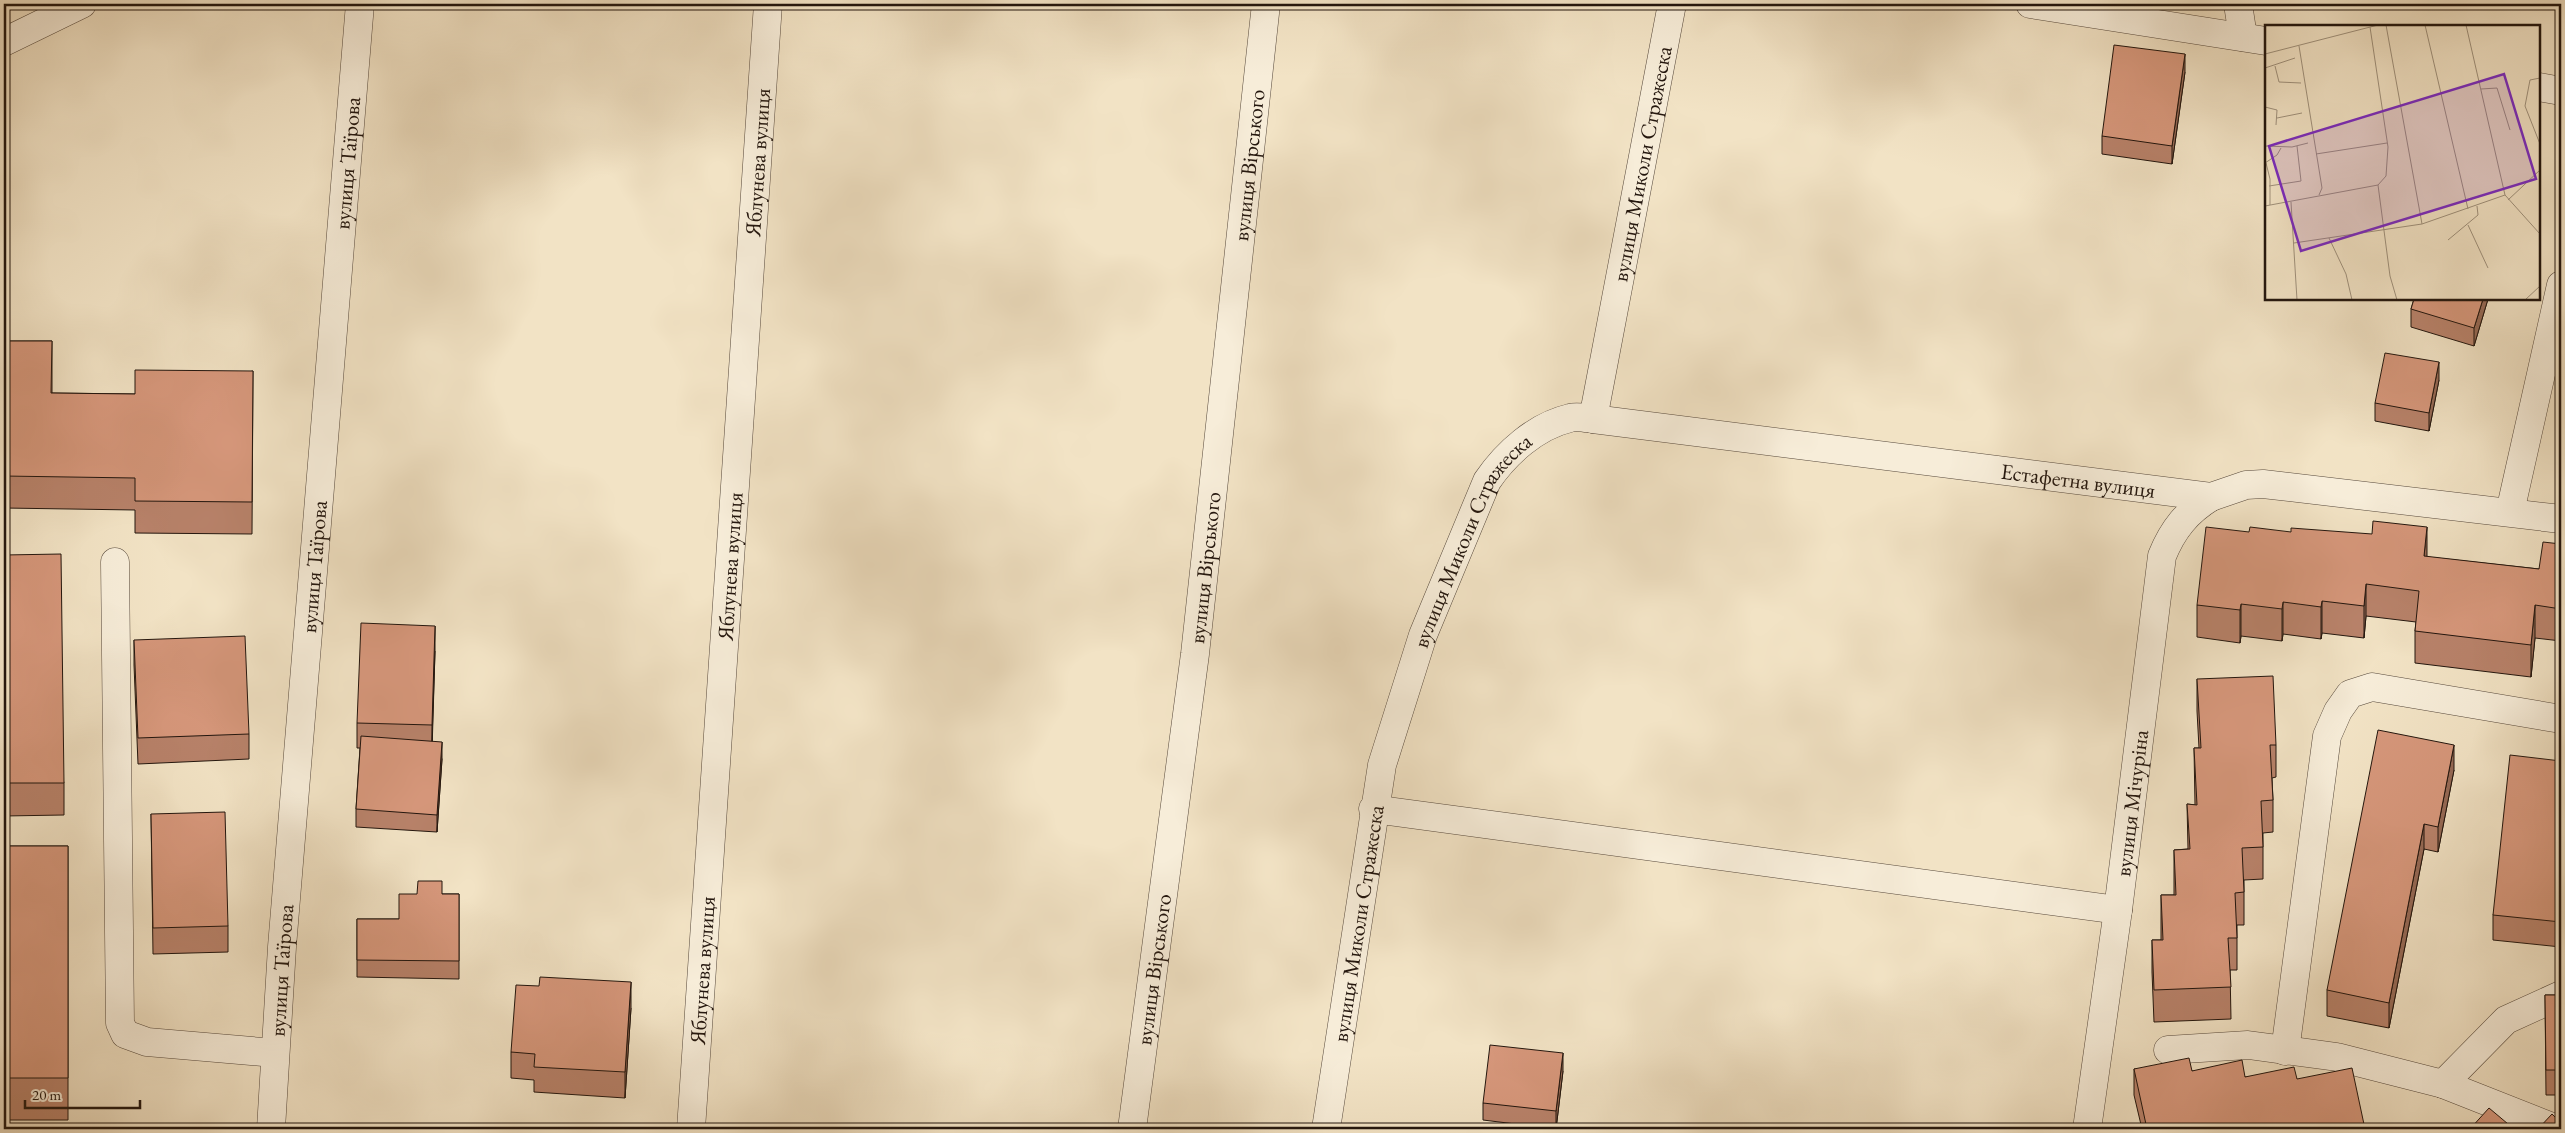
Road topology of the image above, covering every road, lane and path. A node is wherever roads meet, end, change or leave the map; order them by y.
1 (82, 4) edge
2 (360, 4) edge
3 (768, 4) edge
4 (1266, 4) edge
5 (1672, 4) edge
6 (2030, 4) edge
7 (2238, 4) edge
8 (2255, 39) edge
9 (4, 42) edge
10 (2540, 87) edge
11 (2561, 91) edge
12 (2561, 285) edge
13 (1593, 419) junction
14 (2211, 497) junction
15 (2510, 512) junction
16 (2561, 519) edge
17 (115, 562) dead end
18 (2561, 720) edge
19 (1373, 809) junction
20 (2118, 910) junction
21 (2561, 995) edge
22 (2168, 1050) dead end
23 (2284, 1051) junction
24 (275, 1053) junction
25 (2442, 1084) junction
26 (271, 1129) edge
27 (691, 1129) edge
28 (1132, 1129) edge
29 (1326, 1129) edge
30 (2087, 1129) edge
31 (2557, 1129) edge

1 - 9 street
2 - 24 street, вулиця Таїрова
3 - 27 street, Яблунева вулиця
4 - 28 street, вулиця Вірського
5 - 13 street, вулиця Миколи Стражеска
6 - 8 street
7 - 8 street
10 - 11 street
12 - 15 street
13 - 14 street, Естафетна вулиця
13 - 19 street, вулиця Миколи Стражеска
14 - 15 street, Естафетна вулиця
14 - 20 street, вулиця Мічуріна
15 - 16 street, Естафетна вулиця
17 - 24 street
18 - 23 street
19 - 20 street
19 - 29 street, вулиця Миколи Стражеска
20 - 30 street, вулиця Мічуріна
21 - 25 street
22 - 23 street
23 - 25 street
24 - 26 street, вулиця Таїрова
25 - 31 street

